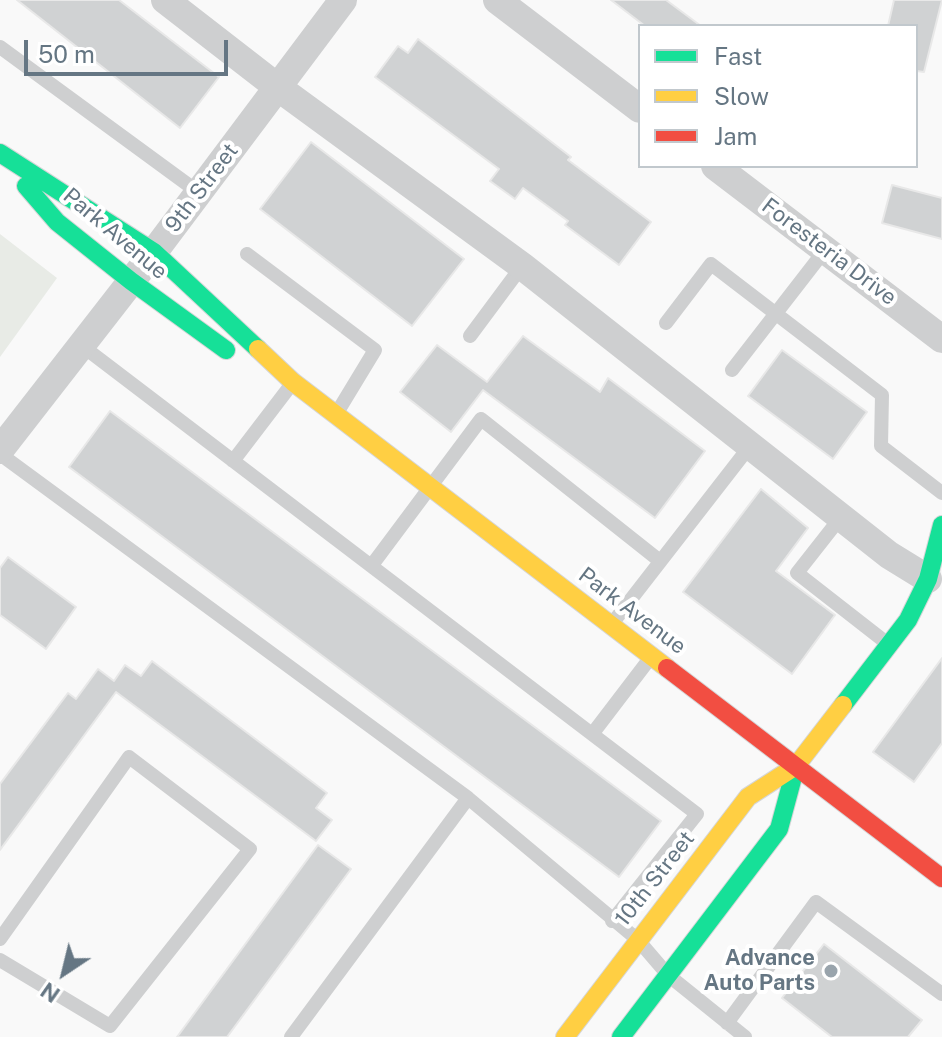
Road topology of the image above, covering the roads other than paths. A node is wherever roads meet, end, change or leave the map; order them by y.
1 (165, 0) edge
2 (343, 0) edge
3 (497, 0) edge
4 (0, 47) edge
5 (276, 86) junction
6 (638, 107) edge
7 (0, 154) edge
8 (718, 168) edge
9 (198, 192) junction
10 (825, 250) junction
11 (154, 252) junction
12 (247, 254) dead end
13 (522, 266) junction
14 (131, 281) junction
15 (776, 314) junction
16 (666, 323) dead end
17 (470, 336) dead end
18 (942, 339) edge
19 (81, 345) junction
20 (732, 370) dead end
21 (293, 382) junction
22 (336, 415) junction
23 (750, 446) junction
24 (0, 452) edge
25 (233, 461) junction
26 (430, 487) junction
27 (942, 493) edge
28 (841, 517) junction
29 (942, 525) edge
30 (939, 547) edge
31 (660, 561) junction
32 (372, 565) junction
33 (928, 579) junction
34 (611, 625) junction
35 (889, 645) junction
36 (652, 656) junction
37 (593, 733) junction
38 (796, 766) junction
39 (468, 798) junction
40 (942, 878) edge
41 (612, 921) junction
42 (0, 939) edge
43 (638, 940) junction
44 (0, 960) edge
45 (668, 975) junction
46 (942, 994) edge
47 (727, 1023) junction
48 (291, 1037) edge
49 (565, 1037) edge
50 (621, 1037) edge
51 (745, 1037) edge

1 - 5 street
2 - 5 street, 9th Street
3 - 6 street
4 - 9 lane
5 - 9 street, 9th Street
5 - 13 street
7 - 11 street, Park Avenue
7 - 14 street, Park Avenue
8 - 10 street, Foresteria Drive
9 - 11 street, 9th Street
10 - 15 lane
10 - 18 street, Foresteria Drive
11 - 14 street, 9th Street
11 - 21 street, Park Avenue
12 - 22 lane
13 - 17 lane
13 - 23 street
14 - 19 street, 9th Street
14 - 21 street, Park Avenue
15 - 16 lane
15 - 20 lane
15 - 27 lane
19 - 24 street, 9th Street
19 - 25 lane
21 - 22 street, Park Avenue
21 - 25 lane
22 - 26 street, Park Avenue
23 - 28 street
23 - 31 lane
24 - 39 lane
25 - 32 lane
26 - 31 lane
26 - 32 lane
26 - 34 street, Park Avenue
28 - 33 street
28 - 35 lane
29 - 30 street, 10th Street
30 - 33 street, 10th Street
31 - 34 lane
32 - 37 lane
33 - 35 street, 10th Street
34 - 36 street, Park Avenue
35 - 38 street, 10th Street
36 - 37 lane
36 - 38 street, Park Avenue
37 - 41 lane
38 - 40 street, Park Avenue
38 - 43 street, 10th Street
38 - 45 street, 10th Street
39 - 41 lane
39 - 48 lane
41 - 43 lane
42 - 44 lane
43 - 45 lane
43 - 49 street, 10th Street
45 - 47 lane
45 - 50 street, 10th Street
46 - 47 lane
47 - 51 lane

